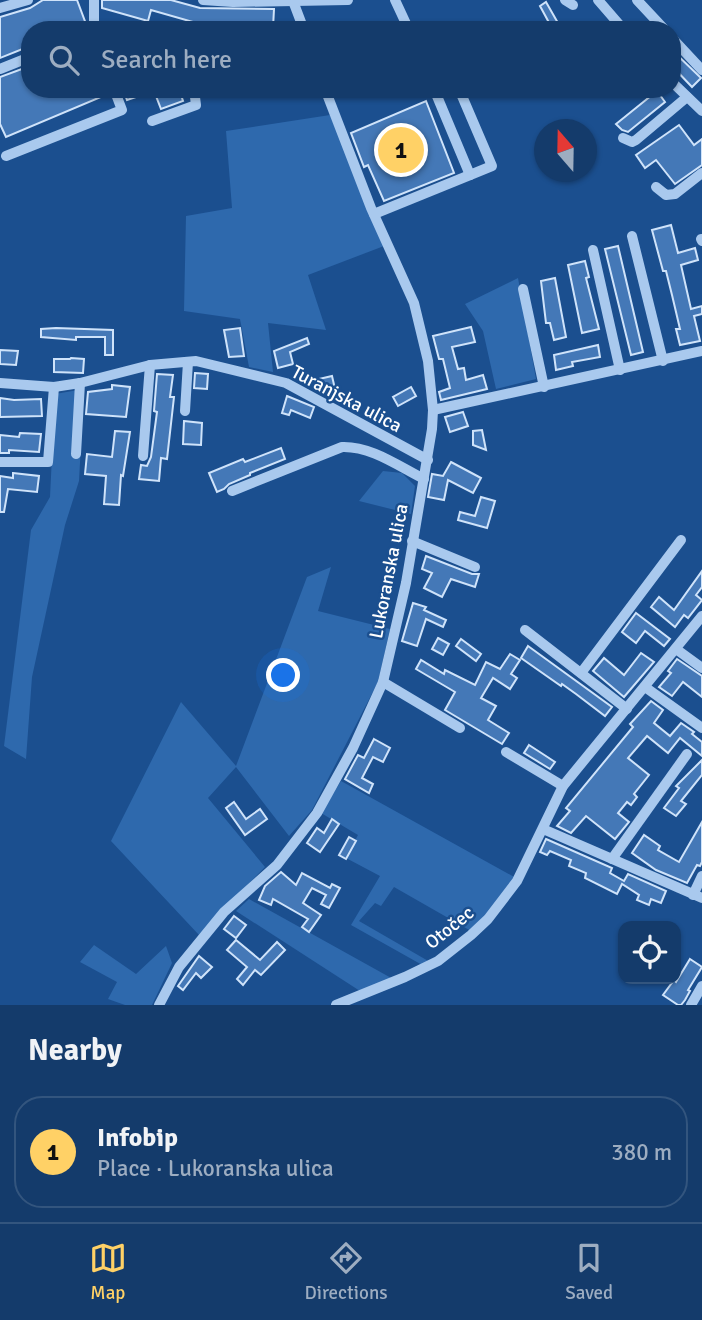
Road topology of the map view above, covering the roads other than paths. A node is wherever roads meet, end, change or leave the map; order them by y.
1 (28, 0) edge
2 (94, 0) edge
3 (203, 0) edge
4 (348, 0) edge
5 (395, 0) edge
6 (598, 0) edge
7 (637, 0) edge
8 (293, 1) edge
9 (311, 1) edge
10 (0, 8) edge
11 (94, 21) edge
12 (301, 21) edge
13 (405, 21) edge
14 (616, 21) edge
15 (657, 21) edge
16 (681, 48) edge
17 (21, 61) edge
18 (0, 69) edge
19 (702, 70) edge
20 (681, 91) edge
21 (687, 97) junction
22 (117, 98) edge
23 (196, 98) edge
24 (329, 98) edge
25 (441, 98) edge
26 (463, 98) edge
27 (702, 111) edge
28 (152, 121) dead end
29 (623, 138) dead end
30 (6, 156) dead end
31 (702, 173) edge
32 (470, 175) junction
33 (656, 187) dead end
34 (374, 214) junction
35 (632, 236) dead end
36 (593, 250) dead end
37 (523, 289) dead end
38 (702, 351) edge
39 (663, 361) junction
40 (188, 362) junction
41 (150, 365) junction
42 (620, 370) junction
43 (0, 383) edge
44 (80, 383) junction
45 (54, 387) junction
46 (544, 387) junction
47 (185, 411) dead end
48 (433, 411) junction
49 (76, 454) dead end
50 (143, 456) dead end
51 (428, 460) junction
52 (0, 462) edge
53 (424, 479) junction
54 (232, 491) dead end
55 (681, 540) dead end
56 (412, 541) junction
57 (475, 566) dead end
58 (702, 616) edge
59 (525, 630) dead end
60 (691, 630) junction
61 (702, 638) edge
62 (676, 649) junction
63 (702, 668) edge
64 (581, 673) junction
65 (383, 682) junction
66 (645, 687) junction
67 (627, 709) junction
68 (460, 728) dead end
69 (702, 728) edge
70 (506, 752) dead end
71 (687, 754) dead end
72 (563, 786) junction
73 (543, 829) junction
74 (612, 859) junction
75 (702, 876) edge
76 (697, 897) edge
77 (702, 986) edge
78 (159, 1005) edge
79 (336, 1005) edge
80 (691, 1005) edge

1 - 10 street
2 - 11 street
3 - 8 street
4 - 9 street
5 - 13 street
6 - 14 street
7 - 15 street
8 - 9 street
8 - 12 street
16 - 19 street
17 - 18 street
20 - 21 street
21 - 27 street
21 - 29 street
22 - 30 street
23 - 28 street
24 - 34 street, Lukoranska ulica
25 - 32 street
26 - 32 street
31 - 33 street
32 - 34 street
34 - 48 street, Lukoranska ulica
35 - 39 street
36 - 42 street
37 - 46 street
38 - 39 street
39 - 42 street
40 - 41 street, Turanjska ulica
40 - 47 street
40 - 51 street, Turanjska ulica
41 - 44 street, Turanjska ulica
41 - 50 street
42 - 46 street
43 - 45 street, Turanjska ulica
44 - 45 street, Turanjska ulica
44 - 49 street
45 - 52 street
46 - 48 street
48 - 51 street, Lukoranska ulica
51 - 53 street, Lukoranska ulica
53 - 54 street
53 - 56 street, Lukoranska ulica
55 - 64 street
56 - 57 street
56 - 65 street, Lukoranska ulica
58 - 60 street, Otočec
59 - 64 street
60 - 61 street
60 - 62 street, Otočec
62 - 63 street
62 - 66 street, Otočec
64 - 67 street
65 - 68 street
65 - 78 street, Lukoranska ulica
66 - 67 street, Otočec
66 - 69 street
67 - 72 street, Otočec
70 - 72 street
71 - 74 street
72 - 73 street, Otočec
73 - 74 street
73 - 79 street, Otočec
74 - 76 street
75 - 76 street
77 - 80 street

